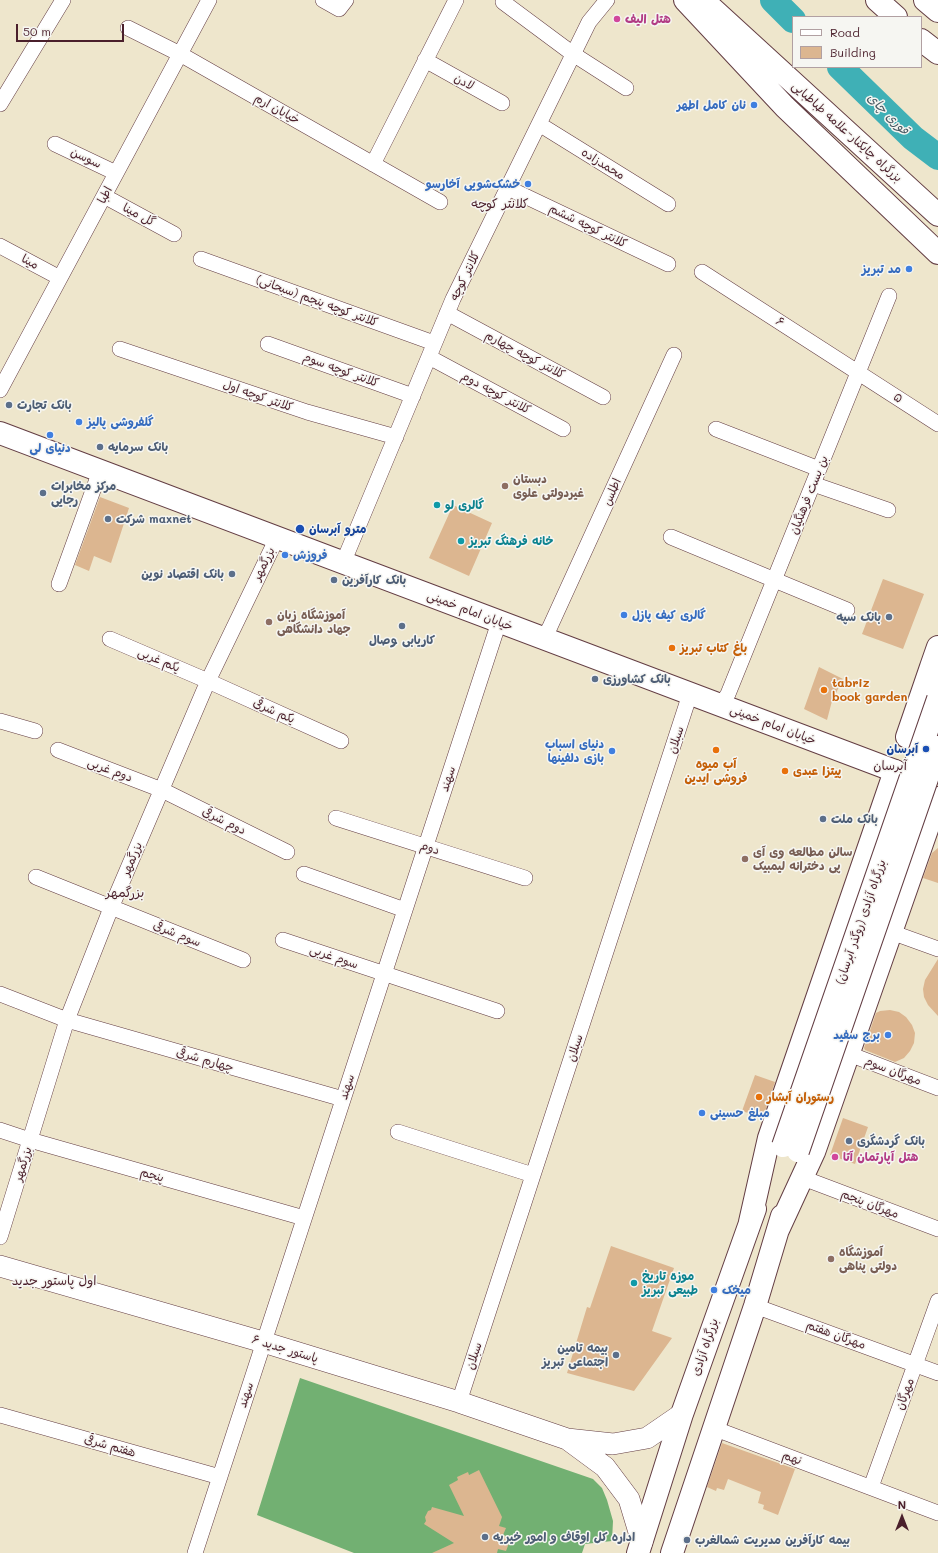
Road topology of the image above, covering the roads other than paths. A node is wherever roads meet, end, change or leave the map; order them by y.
1 (63, 0) edge
2 (209, 0) edge
3 (323, 0) edge
4 (346, 0) edge
5 (456, 0) edge
6 (607, 0) edge
7 (685, 0) edge
8 (703, 0) edge
9 (877, 0) edge
10 (925, 0) edge
11 (503, 2) dead end
12 (938, 11) edge
13 (895, 16) edge
14 (128, 28) dead end
15 (922, 41) edge
16 (938, 53) edge
17 (180, 54) junction
18 (573, 54) junction
19 (425, 60) junction
20 (626, 88) dead end
21 (502, 103) dead end
22 (0, 104) edge
23 (539, 124) junction
24 (55, 144) dead end
25 (373, 164) junction
26 (116, 173) junction
27 (508, 188) junction
28 (104, 196) junction
29 (440, 202) dead end
30 (668, 204) dead end
31 (938, 215) edge
32 (174, 234) dead end
33 (0, 246) edge
34 (938, 253) edge
35 (201, 259) dead end
36 (668, 264) dead end
37 (702, 272) dead end
38 (60, 278) junction
39 (889, 296) dead end
40 (448, 313) junction
41 (268, 344) dead end
42 (120, 349) dead end
43 (432, 350) junction
44 (674, 355) dead end
45 (858, 373) junction
46 (0, 390) edge
47 (413, 396) junction
48 (603, 397) dead end
49 (938, 424) edge
50 (563, 429) dead end
51 (716, 429) dead end
52 (0, 433) edge
53 (396, 437) junction
54 (819, 469) junction
55 (100, 471) junction
56 (813, 484) junction
57 (888, 510) dead end
58 (277, 538) junction
59 (671, 538) dead end
60 (343, 563) junction
61 (774, 580) junction
62 (59, 584) dead end
63 (847, 610) dead end
64 (499, 622) junction
65 (546, 634) junction
66 (110, 639) dead end
67 (938, 647) edge
68 (931, 667) junction
69 (208, 681) junction
70 (938, 689) edge
71 (690, 694) junction
72 (938, 699) edge
73 (725, 700) junction
74 (0, 721) edge
75 (35, 731) dead end
76 (340, 741) dead end
77 (938, 748) edge
78 (58, 750) dead end
79 (895, 771) junction
80 (162, 790) junction
81 (938, 793) edge
82 (938, 798) edge
83 (336, 818) dead end
84 (426, 847) junction
85 (287, 852) dead end
86 (304, 874) dead end
87 (36, 877) dead end
88 (525, 878) dead end
89 (111, 908) junction
90 (405, 910) junction
91 (891, 932) junction
92 (838, 939) junction
93 (283, 940) dead end
94 (938, 949) edge
95 (884, 954) junction
96 (243, 960) dead end
97 (384, 974) junction
98 (0, 994) edge
99 (497, 1011) dead end
100 (67, 1020) junction
101 (849, 1054) junction
102 (938, 1088) edge
103 (343, 1099) junction
104 (0, 1130) edge
105 (398, 1132) dead end
106 (30, 1140) junction
107 (791, 1148) junction
108 (533, 1175) junction
109 (803, 1178) junction
110 (304, 1218) junction
111 (750, 1222) junction
112 (938, 1229) edge
113 (778, 1230) junction
114 (0, 1237) edge
115 (0, 1266) edge
116 (938, 1301) edge
117 (755, 1306) junction
118 (264, 1342) junction
119 (916, 1365) junction
120 (938, 1373) edge
121 (459, 1402) junction
122 (682, 1414) junction
123 (0, 1416) edge
124 (713, 1428) junction
125 (567, 1439) junction
126 (220, 1477) junction
127 (871, 1487) junction
128 (938, 1512) edge
129 (640, 1548) edge
130 (195, 1553) edge
131 (672, 1553) edge

1 - 22 street
2 - 17 street, اطبا
3 - 4 street
5 - 19 street
6 - 18 street, کلانتر کوچه
7 - 34 main road
8 - 31 main road, بزرگراه چایکنار-علامه طباطبایی
9 - 13 main road
10 - 12 main road
11 - 18 street
14 - 17 street, خیابان ارم
15 - 16 main road
17 - 25 street, خیابان ارم
17 - 26 street, اطبا
18 - 20 street
18 - 23 street, کلانتر کوچه
19 - 21 street, لادن
19 - 25 street
23 - 27 street, کلانتر کوچه
23 - 30 street, محمدزاده
24 - 26 street, سوسن
25 - 29 street, خیابان ارم
26 - 28 street, اطبا
27 - 36 street, کلانتر کوچه ششم
27 - 40 street, کلانتر کوچه
28 - 32 street, گل مینا
28 - 38 street, اطبا
33 - 38 street, مینا
35 - 43 street, کلانتر کوچه پنجم (سبحانی)
37 - 45 street, ۶
38 - 46 street, اطبا
39 - 45 street, بن بست فرهنگیان
40 - 43 street, کلانتر کوچه
40 - 48 street, کلانتر کوچه چهارم
41 - 47 street, کلانتر کوچه سوم
42 - 53 street, کلانتر کوچه اول
43 - 47 street, کلانتر کوچه
43 - 50 street, کلانتر کوچه دوم
44 - 65 street, اطلس
45 - 49 street, ۵
45 - 54 street, بن بست فرهنگیان
47 - 53 street, کلانتر کوچه
51 - 54 street
52 - 55 main road, خیابان امام خمینی
53 - 60 street, کلانتر کوچه
54 - 56 street, بن بست فرهنگیان
55 - 58 main road, خیابان امام خمینی
55 - 62 street
56 - 57 street
56 - 61 street, بن بست فرهنگیان
58 - 60 main road, خیابان امام خمینی
58 - 69 street, بزرگمهر
59 - 61 street
60 - 64 main road, خیابان امام خمینی
61 - 63 street
61 - 73 street, بن بست فرهنگیان
64 - 65 main road, خیابان امام خمینی
64 - 84 street, سهند
65 - 71 main road, خیابان امام خمینی
66 - 69 street, یکم غربی
67 - 68 main road
68 - 70 main road
68 - 77 main road
69 - 76 street, یکم شرقی
69 - 80 street, بزرگمهر
71 - 73 main road, خیابان امام خمینی
71 - 108 street, سبلان
72 - 107 main road, بزرگراه آزادی (روگذر آبرسان), bridge
73 - 79 main road, خیابان امام خمینی
74 - 75 street
77 - 107 main road, بزرگراه آزادی (روگذر آبرسان), bridge
78 - 80 street, دوم غربی
79 - 81 main road, خیابان امام خمینی
79 - 92 main road
80 - 85 street, دوم شرقی
80 - 89 street, بزرگمهر
82 - 91 main road
83 - 84 street, دوم
84 - 88 street, دوم
84 - 90 street, سهند
86 - 90 street
87 - 89 street
89 - 96 street, سوم شرقی
89 - 100 street, بزرگمهر
90 - 97 street, سهند
91 - 94 street
91 - 95 main road
92 - 95 main road
92 - 111 main road
93 - 97 street, سوم غربی
95 - 101 main road
97 - 99 street
97 - 103 street, سهند
98 - 100 street, چهارم شرقی
100 - 103 street, چهارم شرقی
100 - 106 street, بزرگمهر
101 - 102 street, مهرگان سوم
101 - 109 main road
103 - 110 street, سهند
104 - 106 street, پنجم
105 - 108 street
106 - 110 street, پنجم
106 - 114 street, بزرگمهر
107 - 111 main road, بزرگراه آزادی
107 - 113 main road
108 - 121 street, سبلان
109 - 112 street, مهرگان پنجم
109 - 113 main road
110 - 118 street, سهند
111 - 122 main road, بزرگراه آزادی
113 - 117 main road
115 - 118 main road, پاستور جدید ۶
116 - 119 street, مهرگان
117 - 119 street, مهرگان هفتم
117 - 124 main road
118 - 121 main road, پاستور جدید ۶
118 - 126 street, سهند
119 - 120 street, مهرگان هفتم
119 - 127 street, مهرگان
121 - 125 main road, پاستور جدید ۶
122 - 125 main road, پاستور جدید ۶
122 - 129 main road, بزرگراه آزادی
123 - 126 street, هفتم شرقی
124 - 127 street, نهم
124 - 131 main road
125 - 129 main road, پاستور جدید ۶
126 - 130 street, سهند
127 - 128 street, نهم

